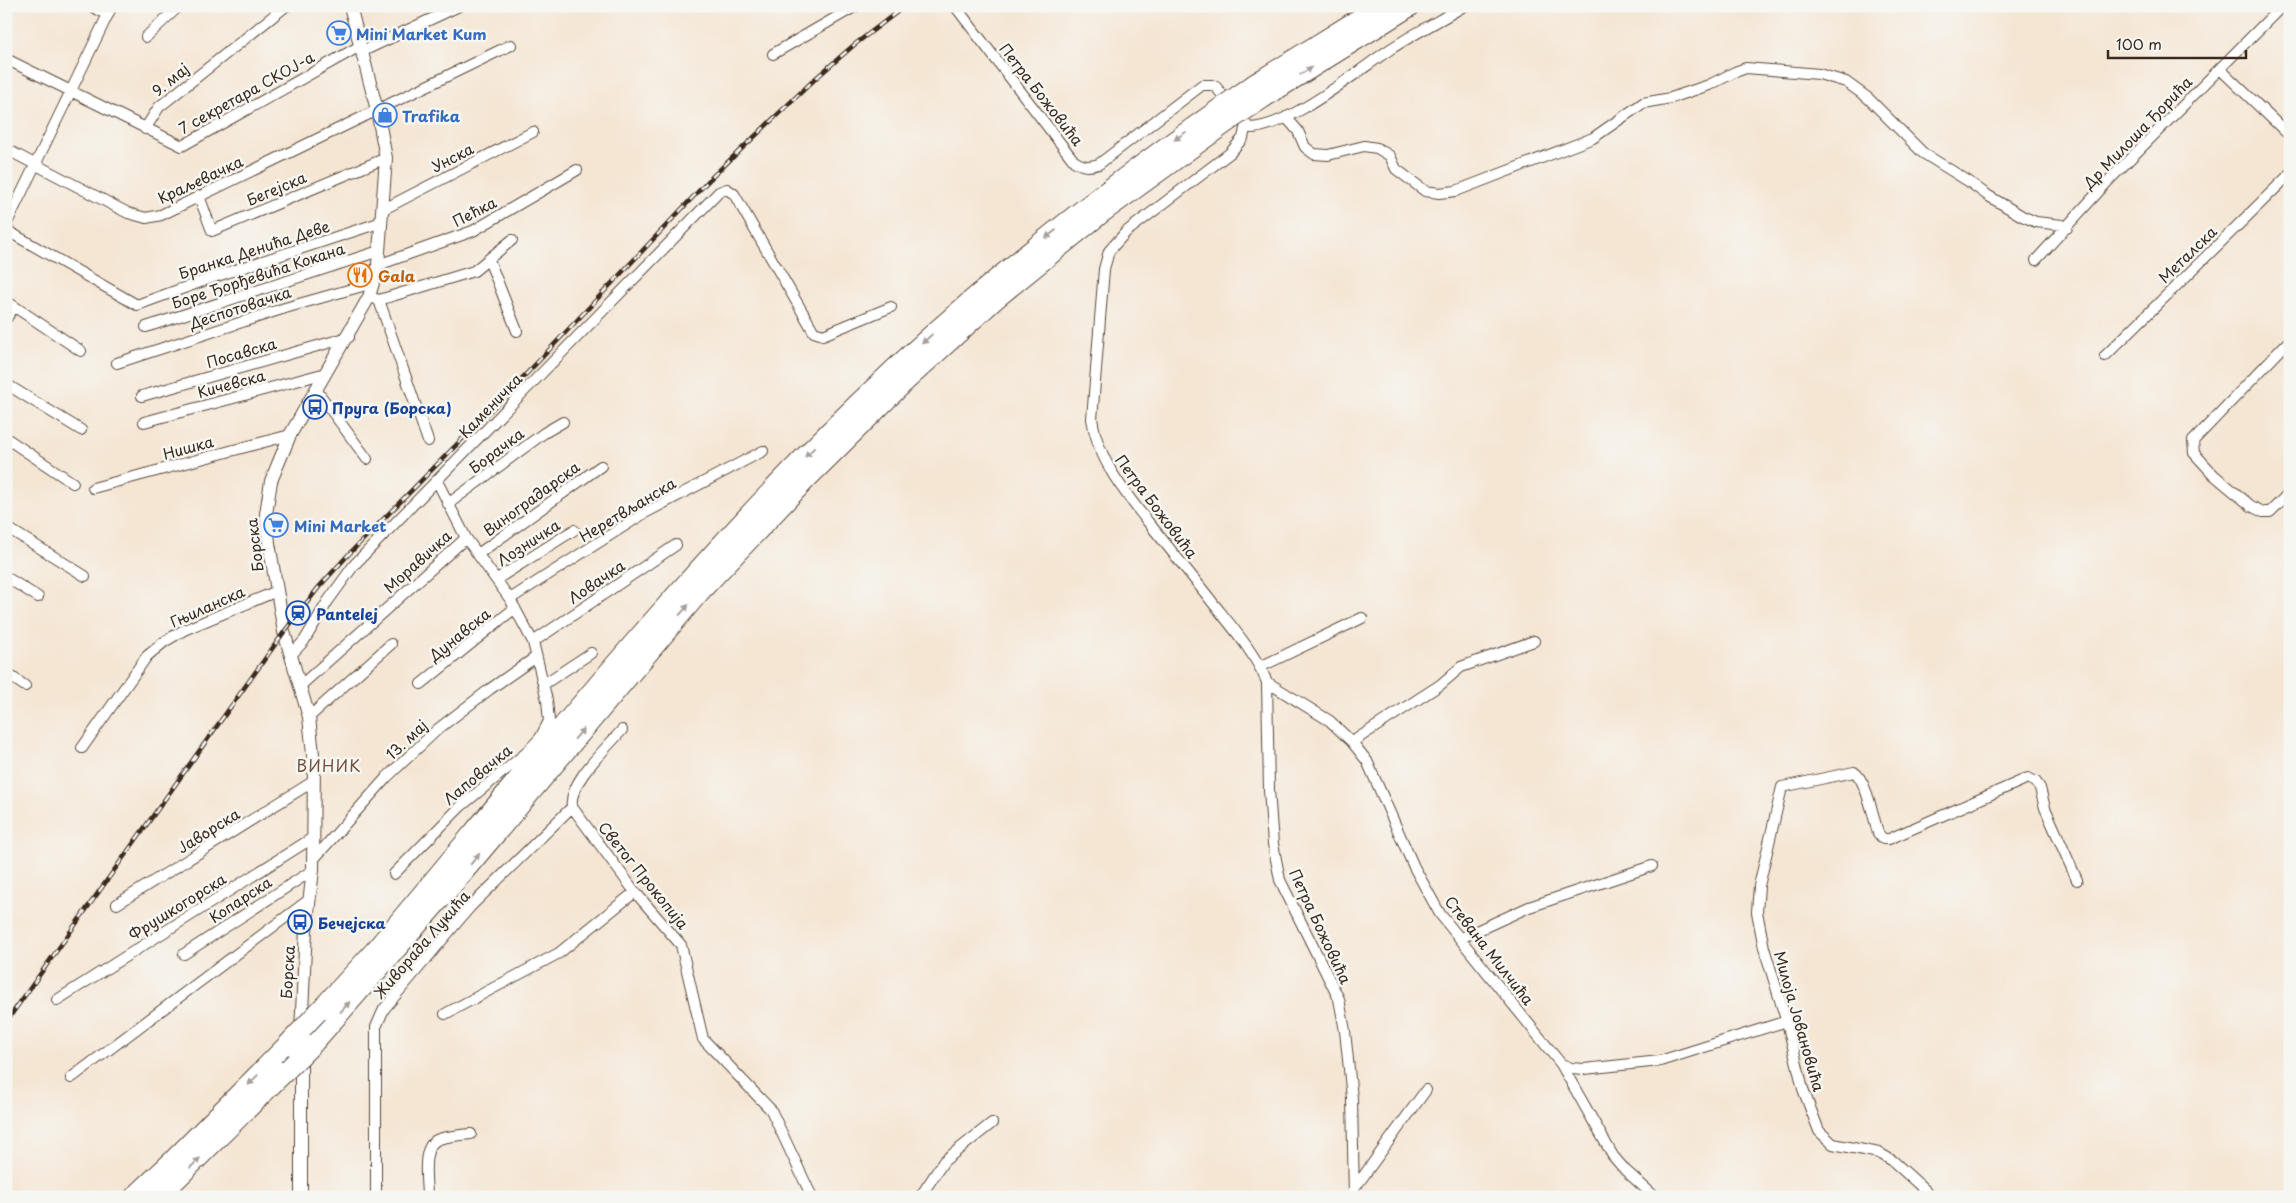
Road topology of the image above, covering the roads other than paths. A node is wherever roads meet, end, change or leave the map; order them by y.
1 (91, 6) edge
2 (179, 6) edge
3 (286, 6) edge
4 (350, 6) edge
5 (459, 6) edge
6 (856, 6) edge
7 (955, 6) edge
8 (1380, 6) edge
9 (1411, 6) edge
10 (1464, 6) edge
11 (2282, 6) edge
12 (110, 11) edge
13 (146, 37) dead end
14 (511, 45) dead end
15 (361, 48) junction
16 (773, 54) dead end
17 (6, 59) edge
18 (2220, 68) junction
19 (1260, 91) junction
20 (70, 92) junction
21 (377, 110) junction
22 (1225, 114) junction
23 (1286, 117) junction
24 (1247, 128) junction
25 (145, 129) junction
26 (533, 132) dead end
27 (2290, 136) edge
28 (6, 149) edge
29 (386, 158) junction
30 (35, 163) junction
31 (577, 170) dead end
32 (2290, 174) edge
33 (200, 196) junction
34 (384, 209) junction
35 (382, 222) junction
36 (6, 225) edge
37 (2067, 228) junction
38 (6, 230) edge
39 (512, 240) dead end
40 (379, 251) junction
41 (489, 260) junction
42 (2036, 260) dead end
43 (378, 265) junction
44 (373, 283) junction
45 (374, 298) junction
46 (10, 303) edge
47 (891, 307) dead end
48 (6, 319) edge
49 (146, 327) dead end
50 (517, 331) dead end
51 (348, 336) junction
52 (2290, 340) edge
53 (80, 351) dead end
54 (2105, 356) dead end
55 (117, 363) dead end
56 (326, 374) junction
57 (6, 384) edge
58 (317, 391) junction
59 (142, 396) dead end
60 (144, 422) dead end
61 (564, 422) dead end
62 (81, 430) dead end
63 (290, 435) junction
64 (6, 438) edge
65 (428, 441) dead end
66 (763, 451) dead end
67 (367, 459) dead end
68 (601, 466) dead end
69 (437, 481) junction
70 (73, 483) dead end
71 (93, 488) dead end
72 (2290, 492) edge
73 (448, 504) junction
74 (6, 527) edge
75 (574, 530) dead end
76 (466, 538) junction
77 (676, 545) dead end
78 (478, 554) junction
79 (85, 576) dead end
80 (6, 577) edge
81 (497, 579) junction
82 (277, 591) junction
83 (38, 597) dead end
84 (513, 603) junction
85 (1362, 618) dead end
86 (1534, 641) dead end
87 (533, 642) junction
88 (391, 644) dead end
89 (591, 653) dead end
90 (291, 655) junction
91 (536, 657) junction
92 (1260, 667) junction
93 (6, 673) edge
94 (1267, 682) junction
95 (421, 684) dead end
96 (544, 684) junction
97 (24, 686) dead end
98 (300, 686) junction
99 (309, 717) junction
100 (622, 730) dead end
101 (1352, 742) junction
102 (82, 748) dead end
103 (314, 781) junction
104 (572, 807) junction
105 (314, 837) junction
106 (313, 866) junction
107 (1652, 866) dead end
108 (394, 874) dead end
109 (2077, 880) dead end
110 (635, 892) junction
111 (310, 899) junction
112 (116, 904) dead end
113 (1461, 938) junction
114 (184, 954) dead end
115 (57, 1000) dead end
116 (445, 1014) dead end
117 (1786, 1021) junction
118 (1561, 1064) junction
119 (72, 1078) dead end
120 (1426, 1090) dead end
121 (992, 1123) dead end
122 (471, 1134) dead end
123 (1354, 1193) edge
124 (134, 1197) edge
125 (159, 1197) edge
126 (301, 1197) edge
127 (376, 1197) edge
128 (427, 1197) edge
129 (812, 1197) edge
130 (920, 1197) edge
131 (1655, 1197) edge
132 (1929, 1197) edge

1 - 12 street
2 - 13 street
3 - 25 street, 9. мај
4 - 15 street, Борска
5 - 15 street
6 - 16 street
7 - 24 street, Петра Божовића
8 - 19 highway
19 -> 9 highway
10 - 23 street
11 - 18 street, Др Милоша Ђорића
12 - 20 street
14 - 21 street, Краљевачка
15 - 21 street, Борска
15 - 25 street, 7 секретара СКОЈ-а
17 - 20 street
18 - 27 street
18 - 37 street, Др Милоша Ђорића
19 - 22 highway, bridge
20 - 25 street
20 - 30 street
21 - 29 street, Борска
21 - 33 street, Краљевачка
22 -> 124 highway, bridge
125 -> 22 highway, bridge
23 - 24 street
23 - 37 street
24 - 92 street, Петра Божовића
26 - 34 street, Унска
28 - 30 street, Краљевачка
29 - 33 street, Бегејска
29 - 34 street, Борска
30 - 33 street, Краљевачка
30 - 36 street
31 - 43 street, Пећка
32 - 54 street, Металска
34 - 35 street, Борска
35 - 38 street, Бранка Денића Деве
35 - 40 street, Борска
37 - 42 street, Др Милоша Ђорића
39 - 41 street
40 - 43 street, Борска
40 - 49 street, Боре Ђорђевића Кокана
41 - 45 street
41 - 50 street
43 - 44 street, Борска
44 - 45 street, Борска
44 - 55 street, Деспотовачка
45 - 51 street, Борска
45 - 65 street
46 - 48 street
46 - 53 street
47 - 69 street, Каменичка
51 - 56 street, Борска
51 - 59 street, Посавска
52 - 72 street
56 - 58 street, Борска
56 - 60 street, Кичевска
57 - 62 street
58 - 63 street, Борска
58 - 67 street
61 - 73 street, Борачка
63 - 71 street, Нишка
63 - 82 street, Борска
64 - 70 street
66 - 84 street, Неретвљанска
68 - 78 street, Виноградарска
69 - 73 street, Лаповачка
69 - 90 street, Каменичка
73 - 76 street, Лаповачка
74 - 79 street
75 - 81 street, Лозничка
76 - 78 street, Лаповачка
76 - 98 street, Моравичка
77 - 87 street, Ловачка
78 - 81 street, Лаповачка
80 - 83 street
81 - 84 street, Лаповачка
82 - 90 street, Борска
82 - 102 street, Гњиланска
84 - 87 street, Лаповачка
84 - 95 street, Дунавска
85 - 92 street
86 - 101 street
87 - 91 street, Лаповачка
88 - 99 street
89 - 96 street
90 - 98 street, Борска
91 - 96 street, Лаповачка
91 - 106 street, 13. мај
92 - 94 street, Петра Божовића
93 - 97 street
94 - 101 street, Стевана Милчића
94 - 123 street, Петра Божовића
96 - 108 street, Лаповачка
98 - 99 street, Борска
99 - 103 street, Борска
100 - 104 street
101 - 113 street, Стевана Милчића
103 - 105 street, Борска
103 - 112 street, Јаворска
104 - 110 street, Светог Прокопија
104 - 127 street, Живорада Лукића
105 - 106 street, Борска
105 - 115 street, Фрушкогорска
106 - 111 street, Борска
106 - 114 street, Копарска
107 - 113 street
109 - 117 street, Милоја Јовановића
110 - 116 street
110 - 129 street, Светог Прокопија
111 - 119 street
111 - 126 street, Борска
113 - 118 street, Стевана Милчића
117 - 118 street
117 - 132 street, Милоја Јовановића
118 - 131 street, Стевана Милчића
120 - 123 street
121 - 130 street
122 - 128 street

